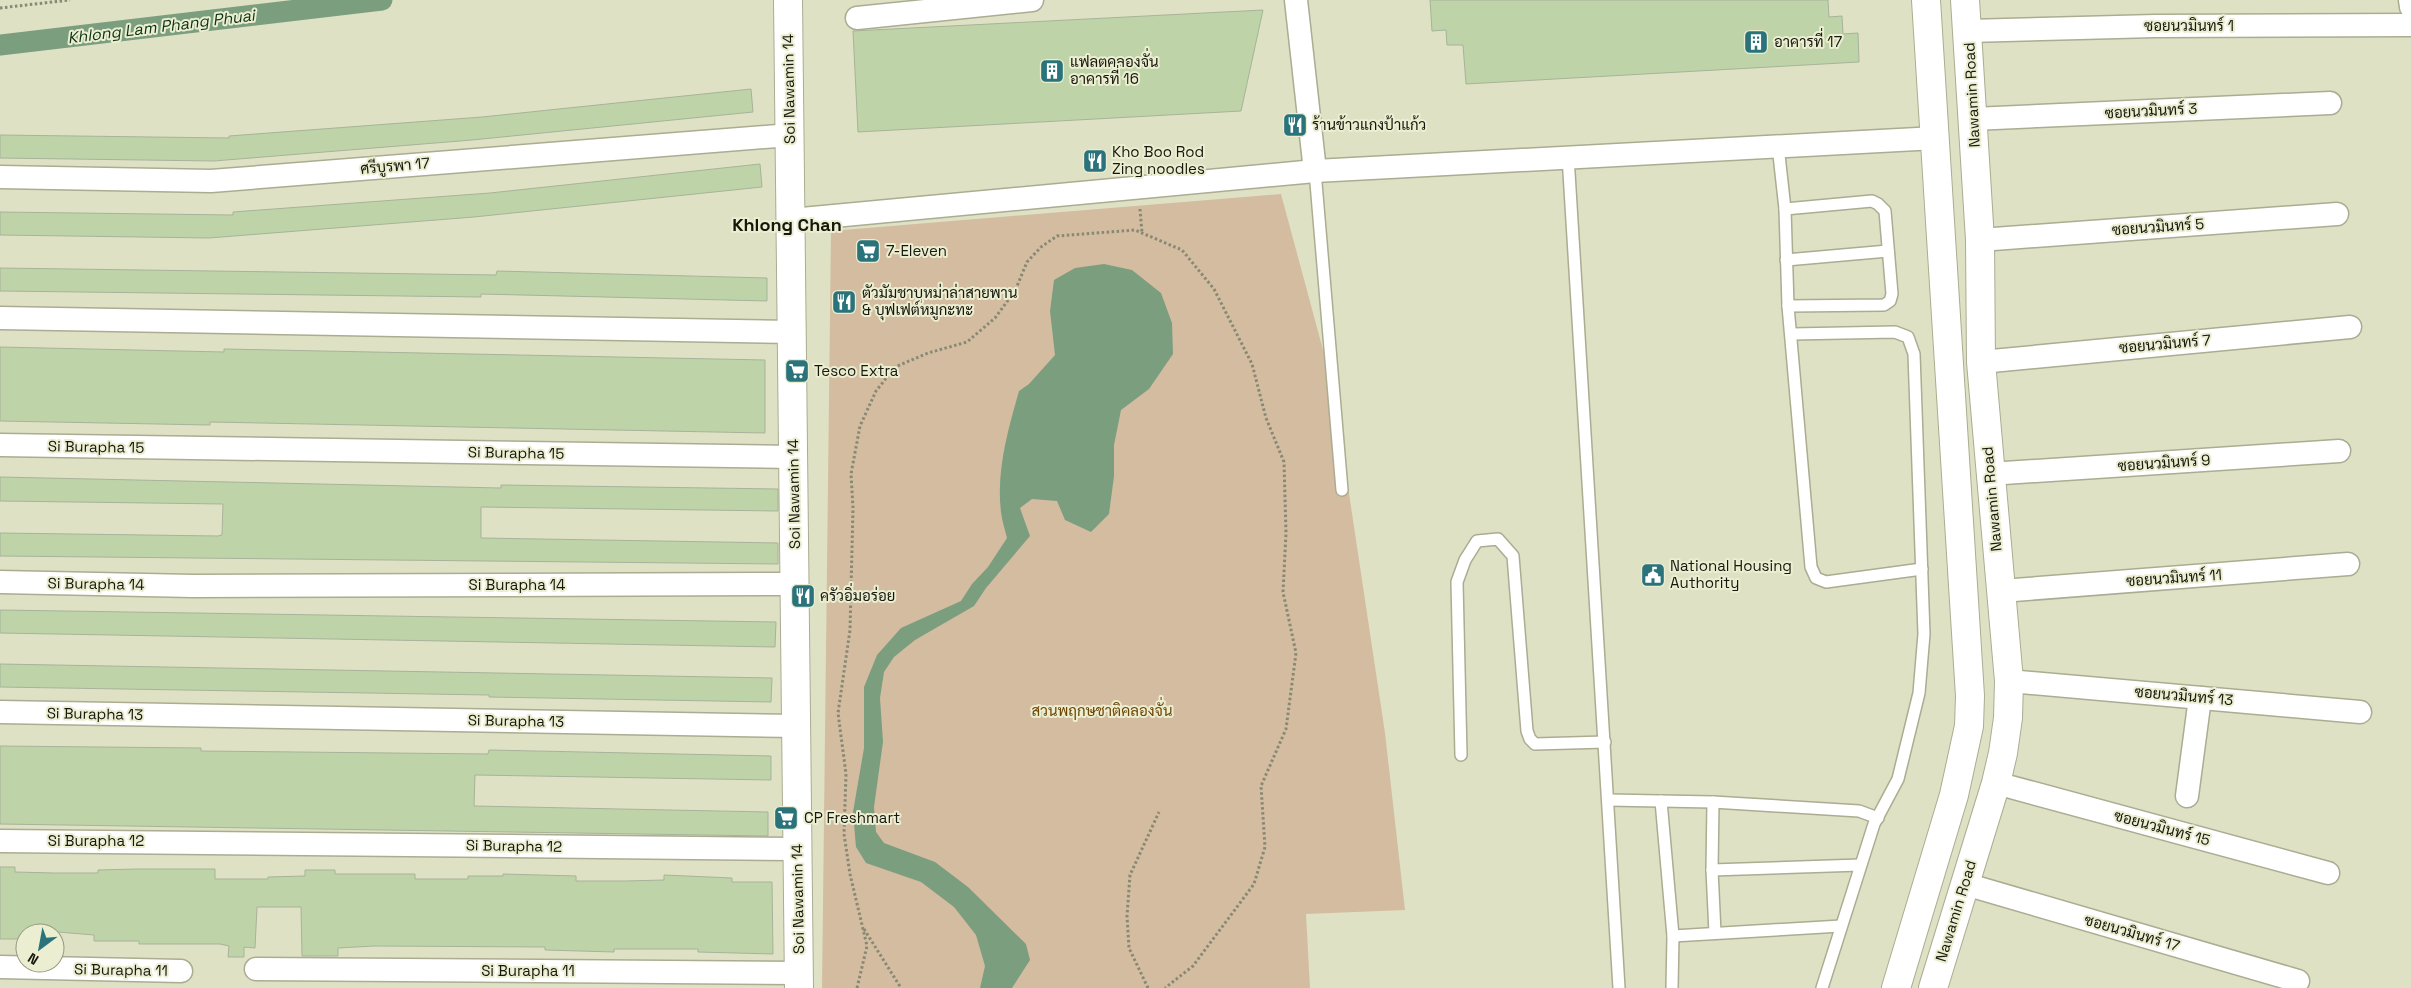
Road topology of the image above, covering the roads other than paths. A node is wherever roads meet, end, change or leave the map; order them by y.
1 (788, 0) edge
2 (1032, 0) edge
3 (1296, 0) edge
4 (1926, 0) edge
5 (1965, 0) edge
6 (2410, 0) edge
7 (2411, 7) edge
8 (856, 18) dead end
9 (2411, 25) edge
10 (1968, 31) junction
11 (2330, 103) dead end
12 (1973, 119) junction
13 (790, 135) junction
14 (1936, 138) junction
15 (1778, 146) junction
16 (1568, 156) junction
17 (1315, 171) junction
18 (0, 177) edge
19 (1784, 209) junction
20 (2337, 214) dead end
21 (791, 220) junction
22 (1980, 240) junction
23 (1888, 251) junction
24 (1786, 260) junction
25 (1788, 306) junction
26 (0, 318) edge
27 (2350, 327) dead end
28 (792, 332) junction
29 (1792, 334) junction
30 (1981, 362) junction
31 (0, 445) edge
32 (2339, 451) dead end
33 (793, 456) junction
34 (1989, 474) junction
35 (1342, 490) dead end
36 (2348, 564) dead end
37 (1922, 569) junction
38 (0, 582) edge
39 (794, 584) junction
40 (2001, 591) junction
41 (2009, 681) junction
42 (2200, 698) junction
43 (0, 712) edge
44 (2360, 712) dead end
45 (796, 726) junction
46 (1605, 742) junction
47 (1461, 755) dead end
48 (1996, 783) junction
49 (2187, 796) dead end
50 (1608, 800) junction
51 (1661, 801) junction
52 (1713, 802) junction
53 (1878, 818) junction
54 (0, 841) edge
55 (797, 850) junction
56 (1860, 865) junction
57 (1712, 870) junction
58 (2328, 873) dead end
59 (1965, 884) junction
60 (1842, 926) junction
61 (1715, 933) junction
62 (1673, 936) junction
63 (0, 967) edge
64 (256, 969) dead end
65 (181, 971) dead end
66 (799, 981) edge
67 (2298, 981) dead end
68 (1619, 988) edge
69 (1672, 988) edge
70 (1822, 988) edge
71 (1896, 988) edge
72 (1932, 988) edge

1 - 13 main road, Soi Nawamin 14
2 - 8 street
3 - 17 street
4 - 14 main road
5 - 10 main road, Nawamin Road
6 - 7 street
9 - 10 street, ซอยนวมินทร์ 1
10 - 12 main road, Nawamin Road
11 - 12 street, ซอยนวมินทร์ 3
12 - 22 main road, Nawamin Road
13 - 18 street, ศรีบูรพา 17
13 - 21 main road, Soi Nawamin 14
14 - 15 street
14 - 71 main road
15 - 16 street
15 - 19 lane
16 - 17 street
16 - 46 lane
17 - 21 street
17 - 35 lane
19 - 23 lane
19 - 24 lane
20 - 22 street, ซอยนวมินทร์ 5
21 - 28 main road, Soi Nawamin 14
22 - 30 main road, Nawamin Road
23 - 24 lane
23 - 25 lane
24 - 25 lane
25 - 29 lane
26 - 28 street
27 - 30 street, ซอยนวมินทร์ 7
28 - 33 main road, Soi Nawamin 14
29 - 37 lane
29 - 37 lane
30 - 34 main road, Nawamin Road
31 - 33 street, Si Burapha 15
32 - 34 street, ซอยนวมินทร์ 9
33 - 39 main road, Soi Nawamin 14
34 - 40 main road, Nawamin Road
36 - 40 street, ซอยนวมินทร์ 11
37 - 53 lane
38 - 39 street, Si Burapha 14
39 - 45 main road, Soi Nawamin 14
40 - 41 main road, Nawamin Road
41 - 42 street, ซอยนวมินทร์ 13
41 - 48 main road, Nawamin Road
42 - 44 street, ซอยนวมินทร์ 13
42 - 49 street
43 - 45 street, Si Burapha 13
45 - 55 main road, Soi Nawamin 14
46 - 47 lane
46 - 50 lane
48 - 58 street, ซอยนวมินทร์ 15
48 - 59 main road, Nawamin Road
50 - 51 lane
50 - 68 lane
51 - 52 lane
51 - 62 lane
52 - 53 lane
52 - 57 lane
53 - 56 lane
54 - 55 street, Si Burapha 12
55 - 66 main road, Soi Nawamin 14
56 - 57 lane
56 - 60 lane
57 - 61 lane
59 - 67 street, ซอยนวมินทร์ 17
59 - 72 main road, Nawamin Road
60 - 61 lane
60 - 70 lane
61 - 62 lane
62 - 69 lane
63 - 65 street, Si Burapha 11
64 - 66 street, Si Burapha 11

